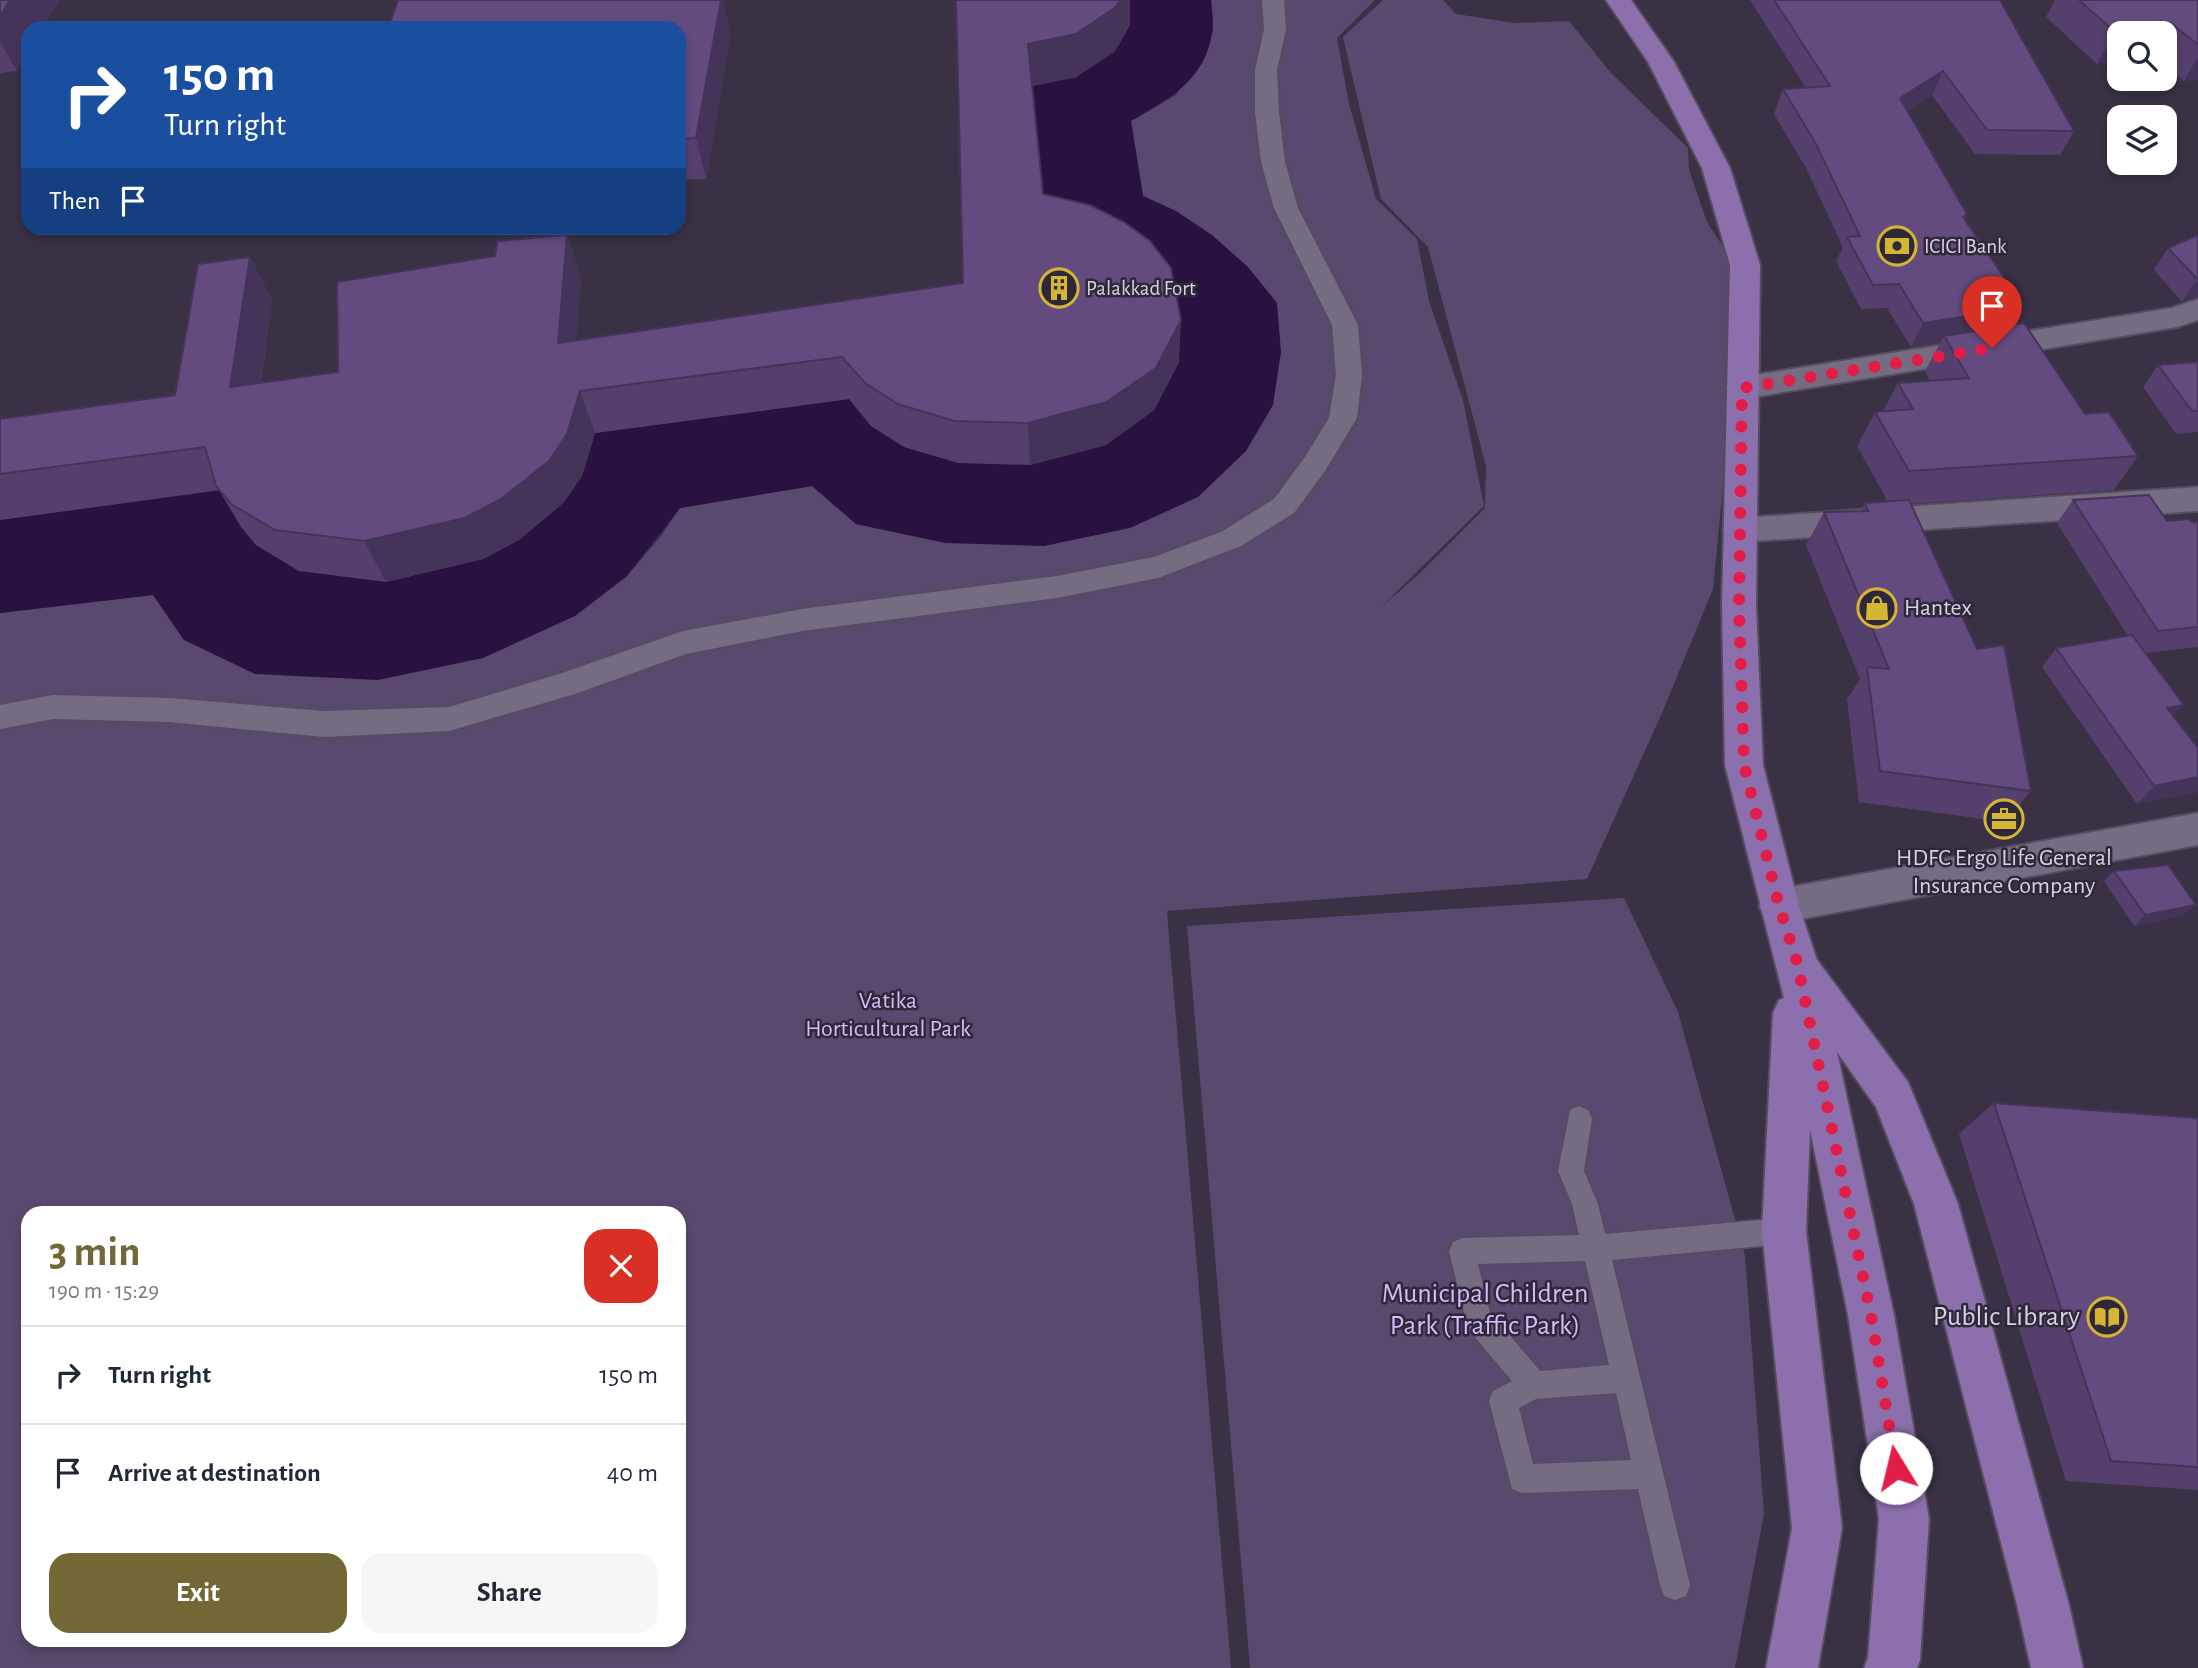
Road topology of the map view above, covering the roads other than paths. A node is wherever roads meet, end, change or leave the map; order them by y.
1 (1273, 0) edge
2 (1618, 0) edge
3 (2198, 309) edge
4 (1742, 388) junction
5 (2198, 499) edge
6 (1740, 530) junction
7 (0, 718) edge
8 (2198, 829) edge
9 (1779, 906) junction
10 (1797, 962) junction
11 (1579, 1118) dead end
12 (1784, 1231) junction
13 (1595, 1248) junction
14 (1626, 1378) junction
15 (1534, 1385) junction
16 (1649, 1474) junction
17 (1675, 1585) dead end
18 (1792, 1668) edge
19 (1890, 1668) edge
20 (2057, 1668) edge

1 - 7 street
2 - 4 main road
3 - 4 street
4 - 6 main road
5 - 6 street
6 - 9 main road
8 - 9 street
9 - 10 main road
10 - 12 main road
10 - 19 main road
10 - 20 main road
11 - 13 lane
12 - 13 lane
12 - 18 main road
13 - 14 lane
13 - 15 lane
14 - 15 lane
14 - 16 lane
15 - 16 lane
16 - 17 lane

